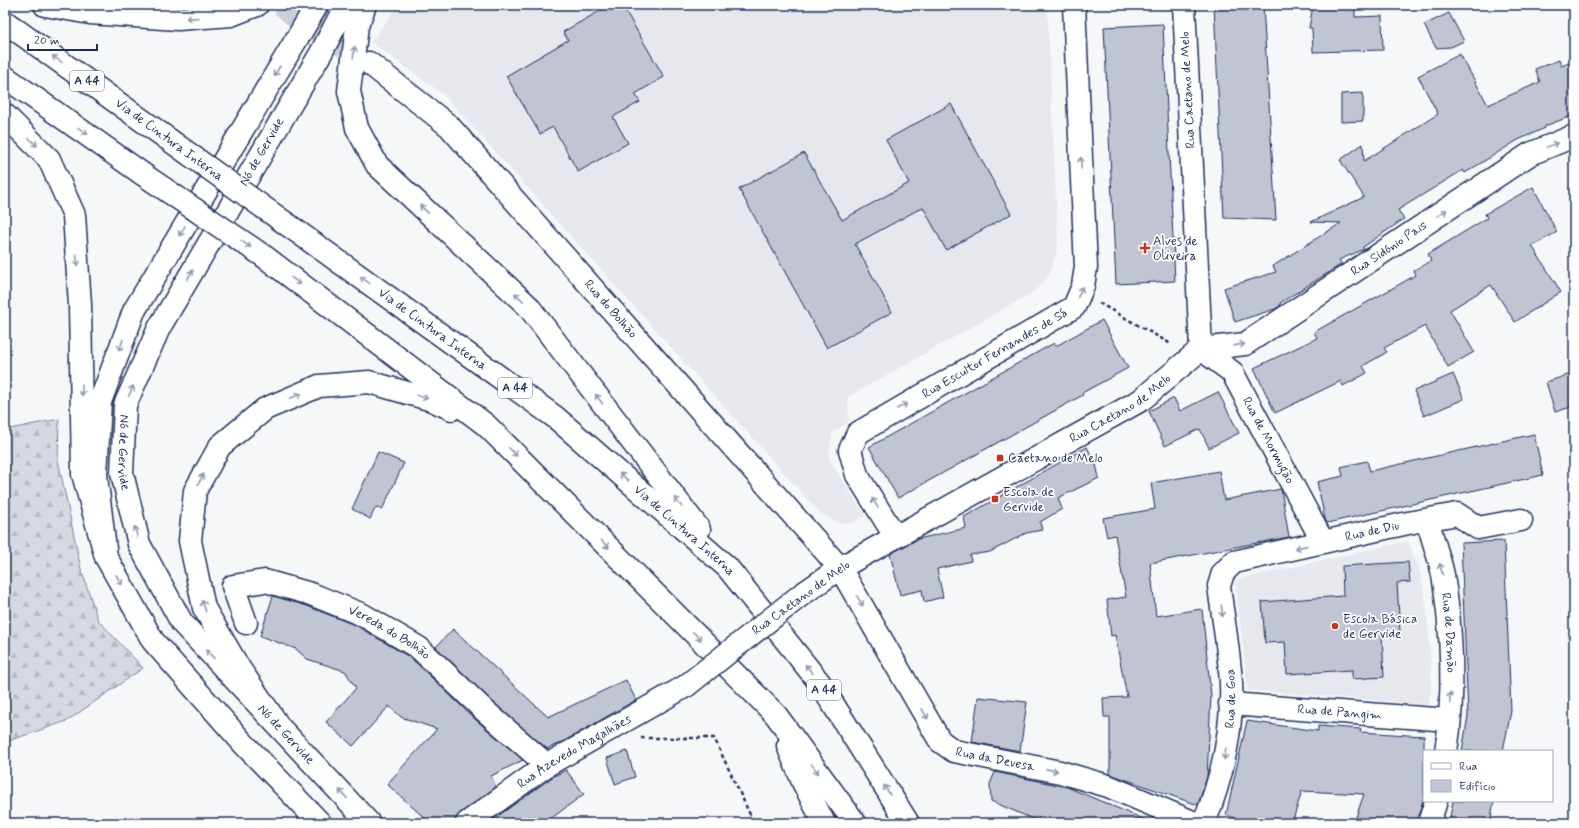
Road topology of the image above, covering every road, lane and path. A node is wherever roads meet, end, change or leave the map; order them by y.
1 (45, 5) edge
2 (257, 5) edge
3 (317, 5) edge
4 (346, 5) edge
5 (365, 5) edge
6 (1074, 5) edge
7 (1184, 5) edge
8 (5, 22) edge
9 (369, 63) tunnel mouth
10 (5, 77) edge
11 (5, 115) edge
12 (1574, 136) edge
13 (1080, 293) junction
14 (1197, 353) junction
15 (486, 425) junction
16 (1521, 520) dead end
17 (1421, 521) junction
18 (895, 536) junction
19 (1323, 542) junction
20 (106, 557) junction
21 (727, 567) junction
22 (840, 568) junction
23 (1223, 573) joint
24 (246, 623) dead end
25 (686, 686) joint
26 (1230, 704) junction
27 (776, 716) junction
28 (1449, 720) junction
29 (276, 722) junction
30 (620, 724) junction
31 (1446, 750) edge
32 (547, 764) junction
33 (1436, 802) edge
34 (320, 823) edge
35 (369, 823) edge
36 (467, 823) edge
37 (754, 823) edge
38 (824, 823) edge
39 (855, 823) edge
40 (908, 823) edge
41 (1195, 823) edge
42 (1204, 823) edge
43 (1429, 823) edge

2 -> 1 main road
3 -> 20 main road, Nó de Gervide
29 -> 4 main road, Nó de Gervide
21 -> 5 main road
13 -> 6 main road, Rua Escultor Fernandes de Sá
7 - 14 main road, Rua Caetano de Melo
21 -> 8 main road, Via de Cintura Interna / A 44, bridge
9 - 22 main road, Rua do Bolhão
10 -> 15 main road, bridge
11 -> 20 main road
14 -> 12 main road, Rua Sidónio Pais
13 - 14 path
18 -> 13 main road, Rua Escultor Fernandes de Sá
14 - 18 main road, Rua Caetano de Melo
14 - 19 main road, Rua de Mormugão
15 -> 27 main road
29 -> 15 main road
16 - 17 main road, Rua de Diu
17 - 19 main road, Rua de Diu
28 -> 17 main road, Rua de Damão
18 - 22 main road, Rua Caetano de Melo
19 -> 23 main road, Rua de Diu
20 -> 34 main road, Nó de Gervide
40 -> 21 main road, Via de Cintura Interna / A 44
22 - 25 main road, Rua Caetano de Melo, bridge
22 -> 41 main road, Rua da Devesa
23 -> 26 main road, Rua de Goa
24 - 32 main road, Vereda do Bolhão
25 - 30 main road, Rua Azevedo Magalhães
26 - 28 main road, Rua de Pangim
26 -> 42 main road, Rua de Goa
27 - 38 main road
27 -> 39 main road
28 - 31 main road, Rua de Damão
35 -> 29 main road, Nó de Gervide
30 - 32 main road, Rua Azevedo Magalhães
30 - 37 path
32 - 36 main road, Rua Azevedo Magalhães
33 - 43 main road

